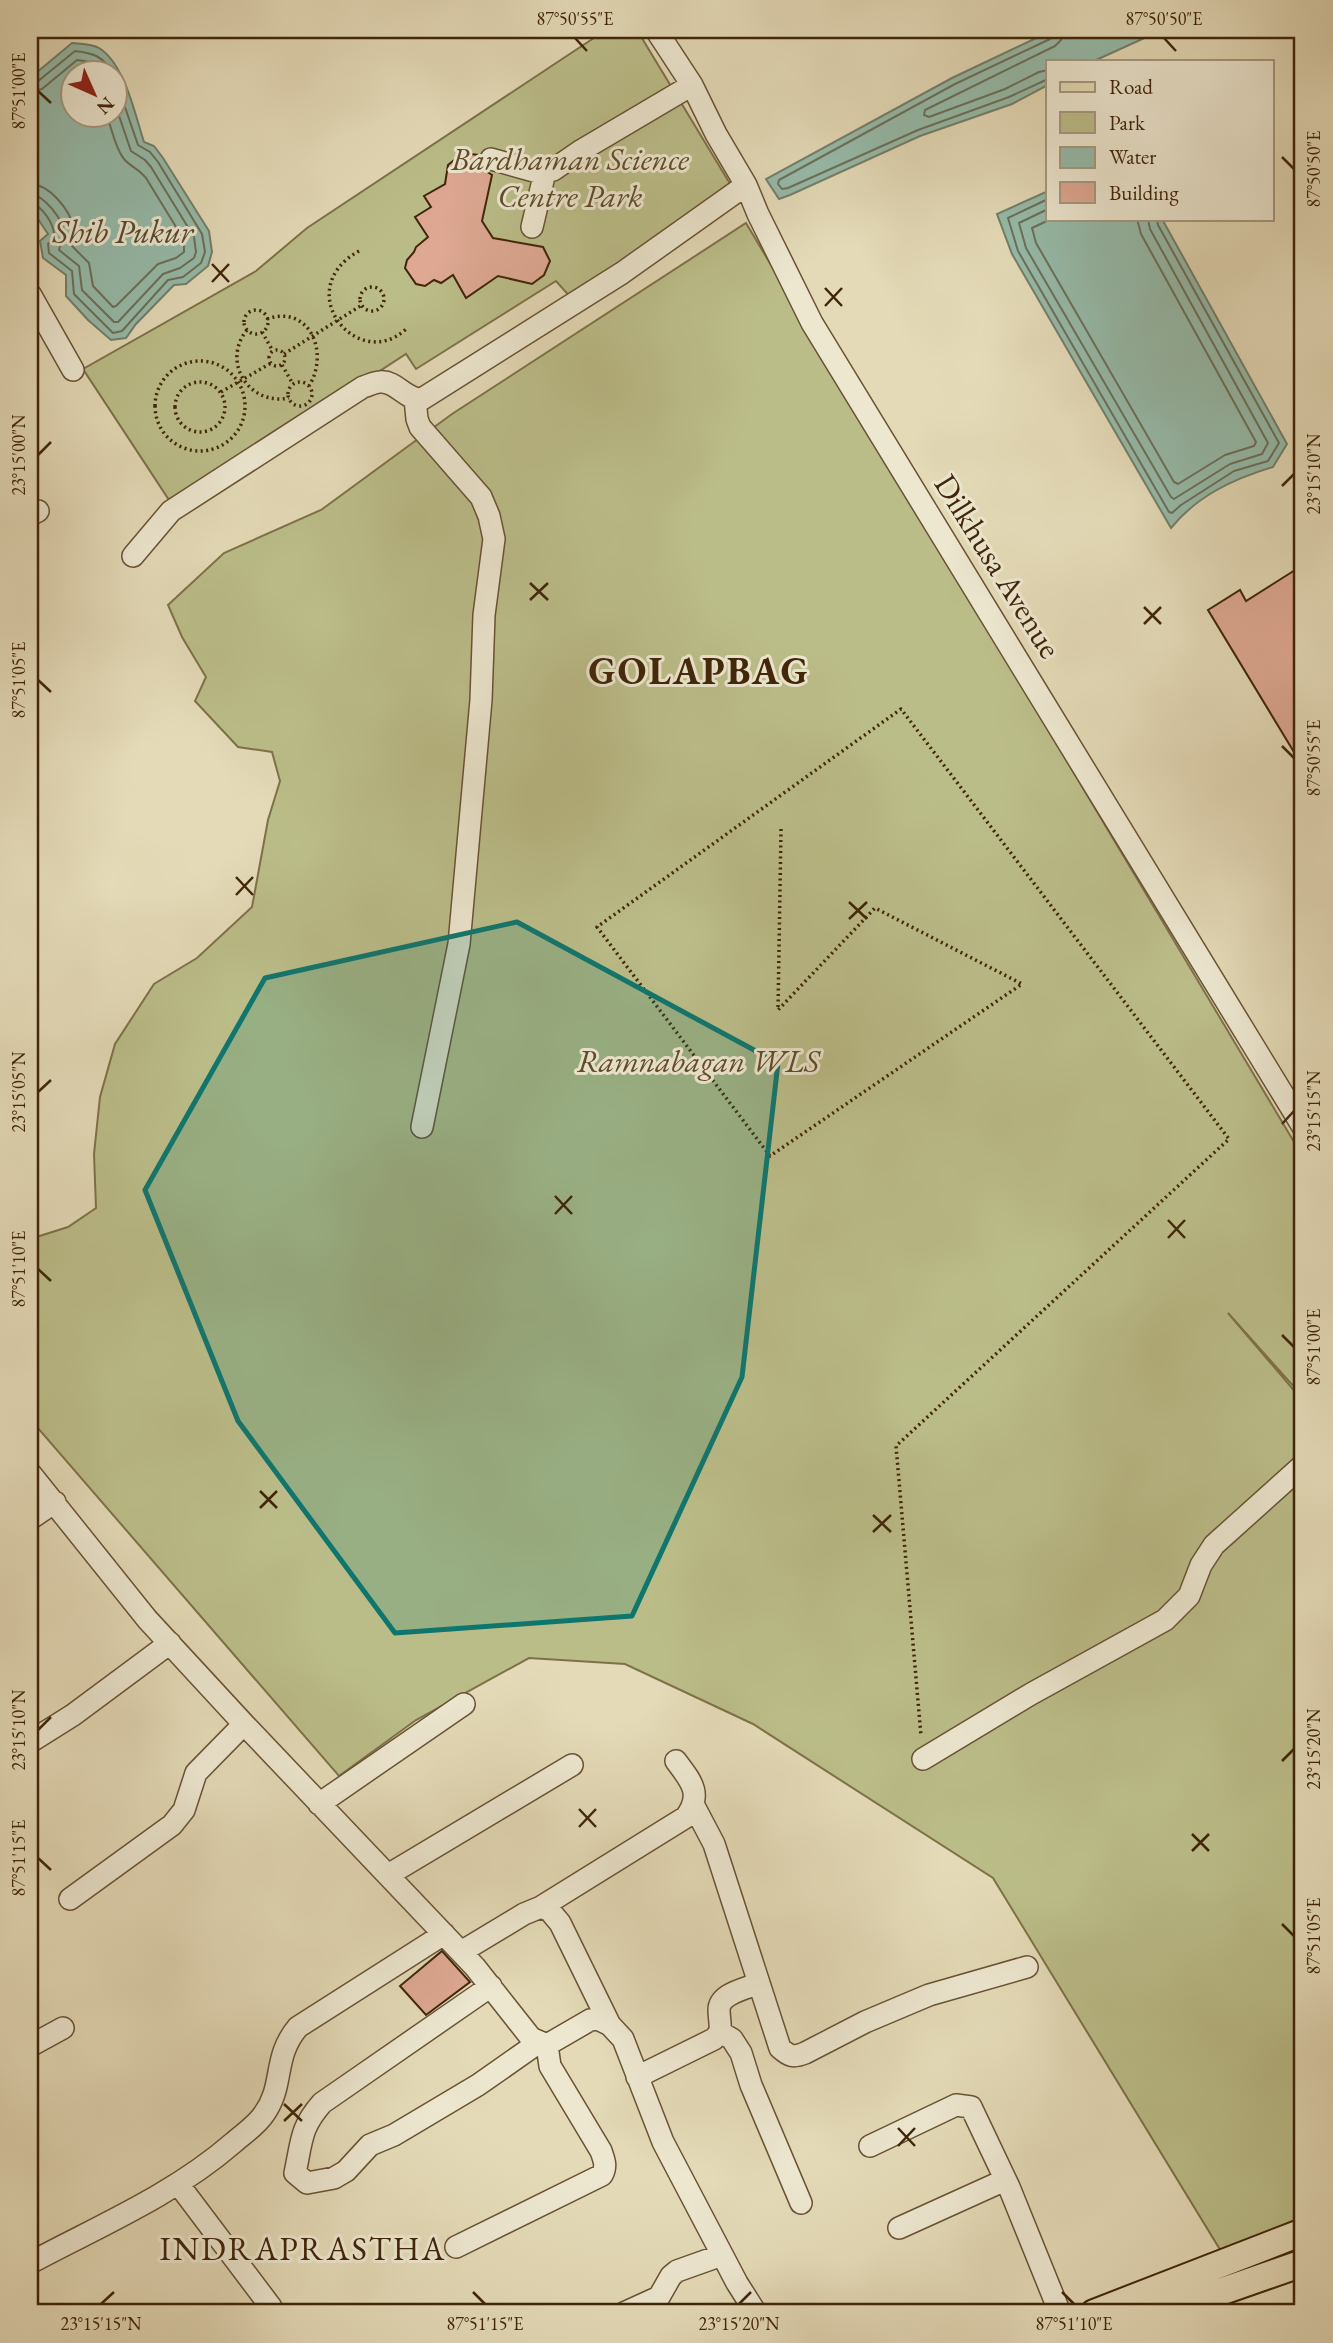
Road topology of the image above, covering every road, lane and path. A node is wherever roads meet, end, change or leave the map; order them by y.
1 (656, 30) edge
2 (692, 85) junction
3 (491, 159) dead end
4 (545, 172) junction
5 (746, 185) junction
6 (532, 227) dead end
7 (359, 251) dead end
8 (30, 294) edge
9 (362, 305) junction
10 (267, 319) junction
11 (337, 321) junction
12 (406, 329) dead end
13 (247, 330) junction
14 (262, 332) junction
15 (313, 336) junction
16 (273, 351) junction
17 (284, 354) junction
18 (271, 363) junction
19 (282, 364) junction
20 (74, 370) dead end
21 (241, 381) junction
22 (293, 384) junction
23 (309, 386) junction
24 (221, 392) junction
25 (289, 398) junction
26 (415, 399) junction
27 (133, 556) dead end
28 (781, 829) dead end
29 (1303, 1127) edge
30 (422, 1128) dead end
31 (1303, 1465) edge
32 (30, 1474) edge
33 (55, 1502) junction
34 (30, 1519) edge
35 (170, 1643) junction
36 (464, 1704) dead end
37 (244, 1724) junction
38 (30, 1742) edge
39 (923, 1759) joint
40 (676, 1761) dead end
41 (572, 1765) dead end
42 (319, 1804) junction
43 (694, 1806) junction
44 (388, 1875) junction
45 (70, 1899) dead end
46 (541, 1907) junction
47 (444, 1934) junction
48 (461, 1952) junction
49 (1027, 1967) dead end
50 (759, 1983) junction
51 (491, 1986) junction
52 (610, 2025) junction
53 (63, 2028) dead end
54 (720, 2032) junction
55 (542, 2044) junction
56 (30, 2046) edge
57 (637, 2077) junction
58 (870, 2146) dead end
59 (1006, 2180) junction
60 (180, 2185) junction
61 (801, 2203) dead end
62 (899, 2228) dead end
63 (1303, 2232) edge
64 (456, 2247) dead end
65 (722, 2255) junction
66 (30, 2263) edge
67 (1303, 2263) edge
68 (271, 2307) dead end
69 (624, 2313) edge
70 (756, 2313) edge
71 (1060, 2313) edge
72 (1094, 2313) edge
73 (1160, 2313) edge

1 - 2 street, Dilkhusa Avenue
2 - 4 street
2 - 5 street, Dilkhusa Avenue
3 - 4 street
4 - 6 street
5 - 26 street
5 - 29 street, Dilkhusa Avenue
7 - 11 path
8 - 20 street
9 - 9 path
9 - 11 path
10 - 13 path
10 - 14 path
10 - 15 path
11 - 12 path
11 - 15 path
13 - 14 path
13 - 21 path
14 - 16 path
15 - 17 path
15 - 23 path
16 - 17 path
16 - 18 path
17 - 19 path
18 - 19 path
18 - 21 path
19 - 22 path
21 - 21 path
21 - 24 path
21 - 25 path
22 - 23 path
22 - 25 path
23 - 25 path
24 - 24 path
26 - 27 street
26 - 30 street
28 - 39 path
31 - 39 street
32 - 33 street
33 - 34 street
33 - 35 street
35 - 37 street
35 - 38 street
36 - 42 street
37 - 42 street
37 - 45 street
40 - 43 street
41 - 44 street
42 - 44 street
43 - 46 street
43 - 50 street
44 - 47 street
46 - 48 street
46 - 52 street
47 - 48 street
47 - 60 street
48 - 51 street
49 - 50 street
50 - 54 street
51 - 55 street
51 - 55 street
52 - 55 street
52 - 57 street
53 - 56 street
54 - 57 street
54 - 61 street
55 - 64 street
57 - 65 street
58 - 59 street
59 - 62 street
59 - 71 street
60 - 66 street
60 - 68 street
63 - 72 main road
65 - 69 street
65 - 70 street
67 - 73 main road

